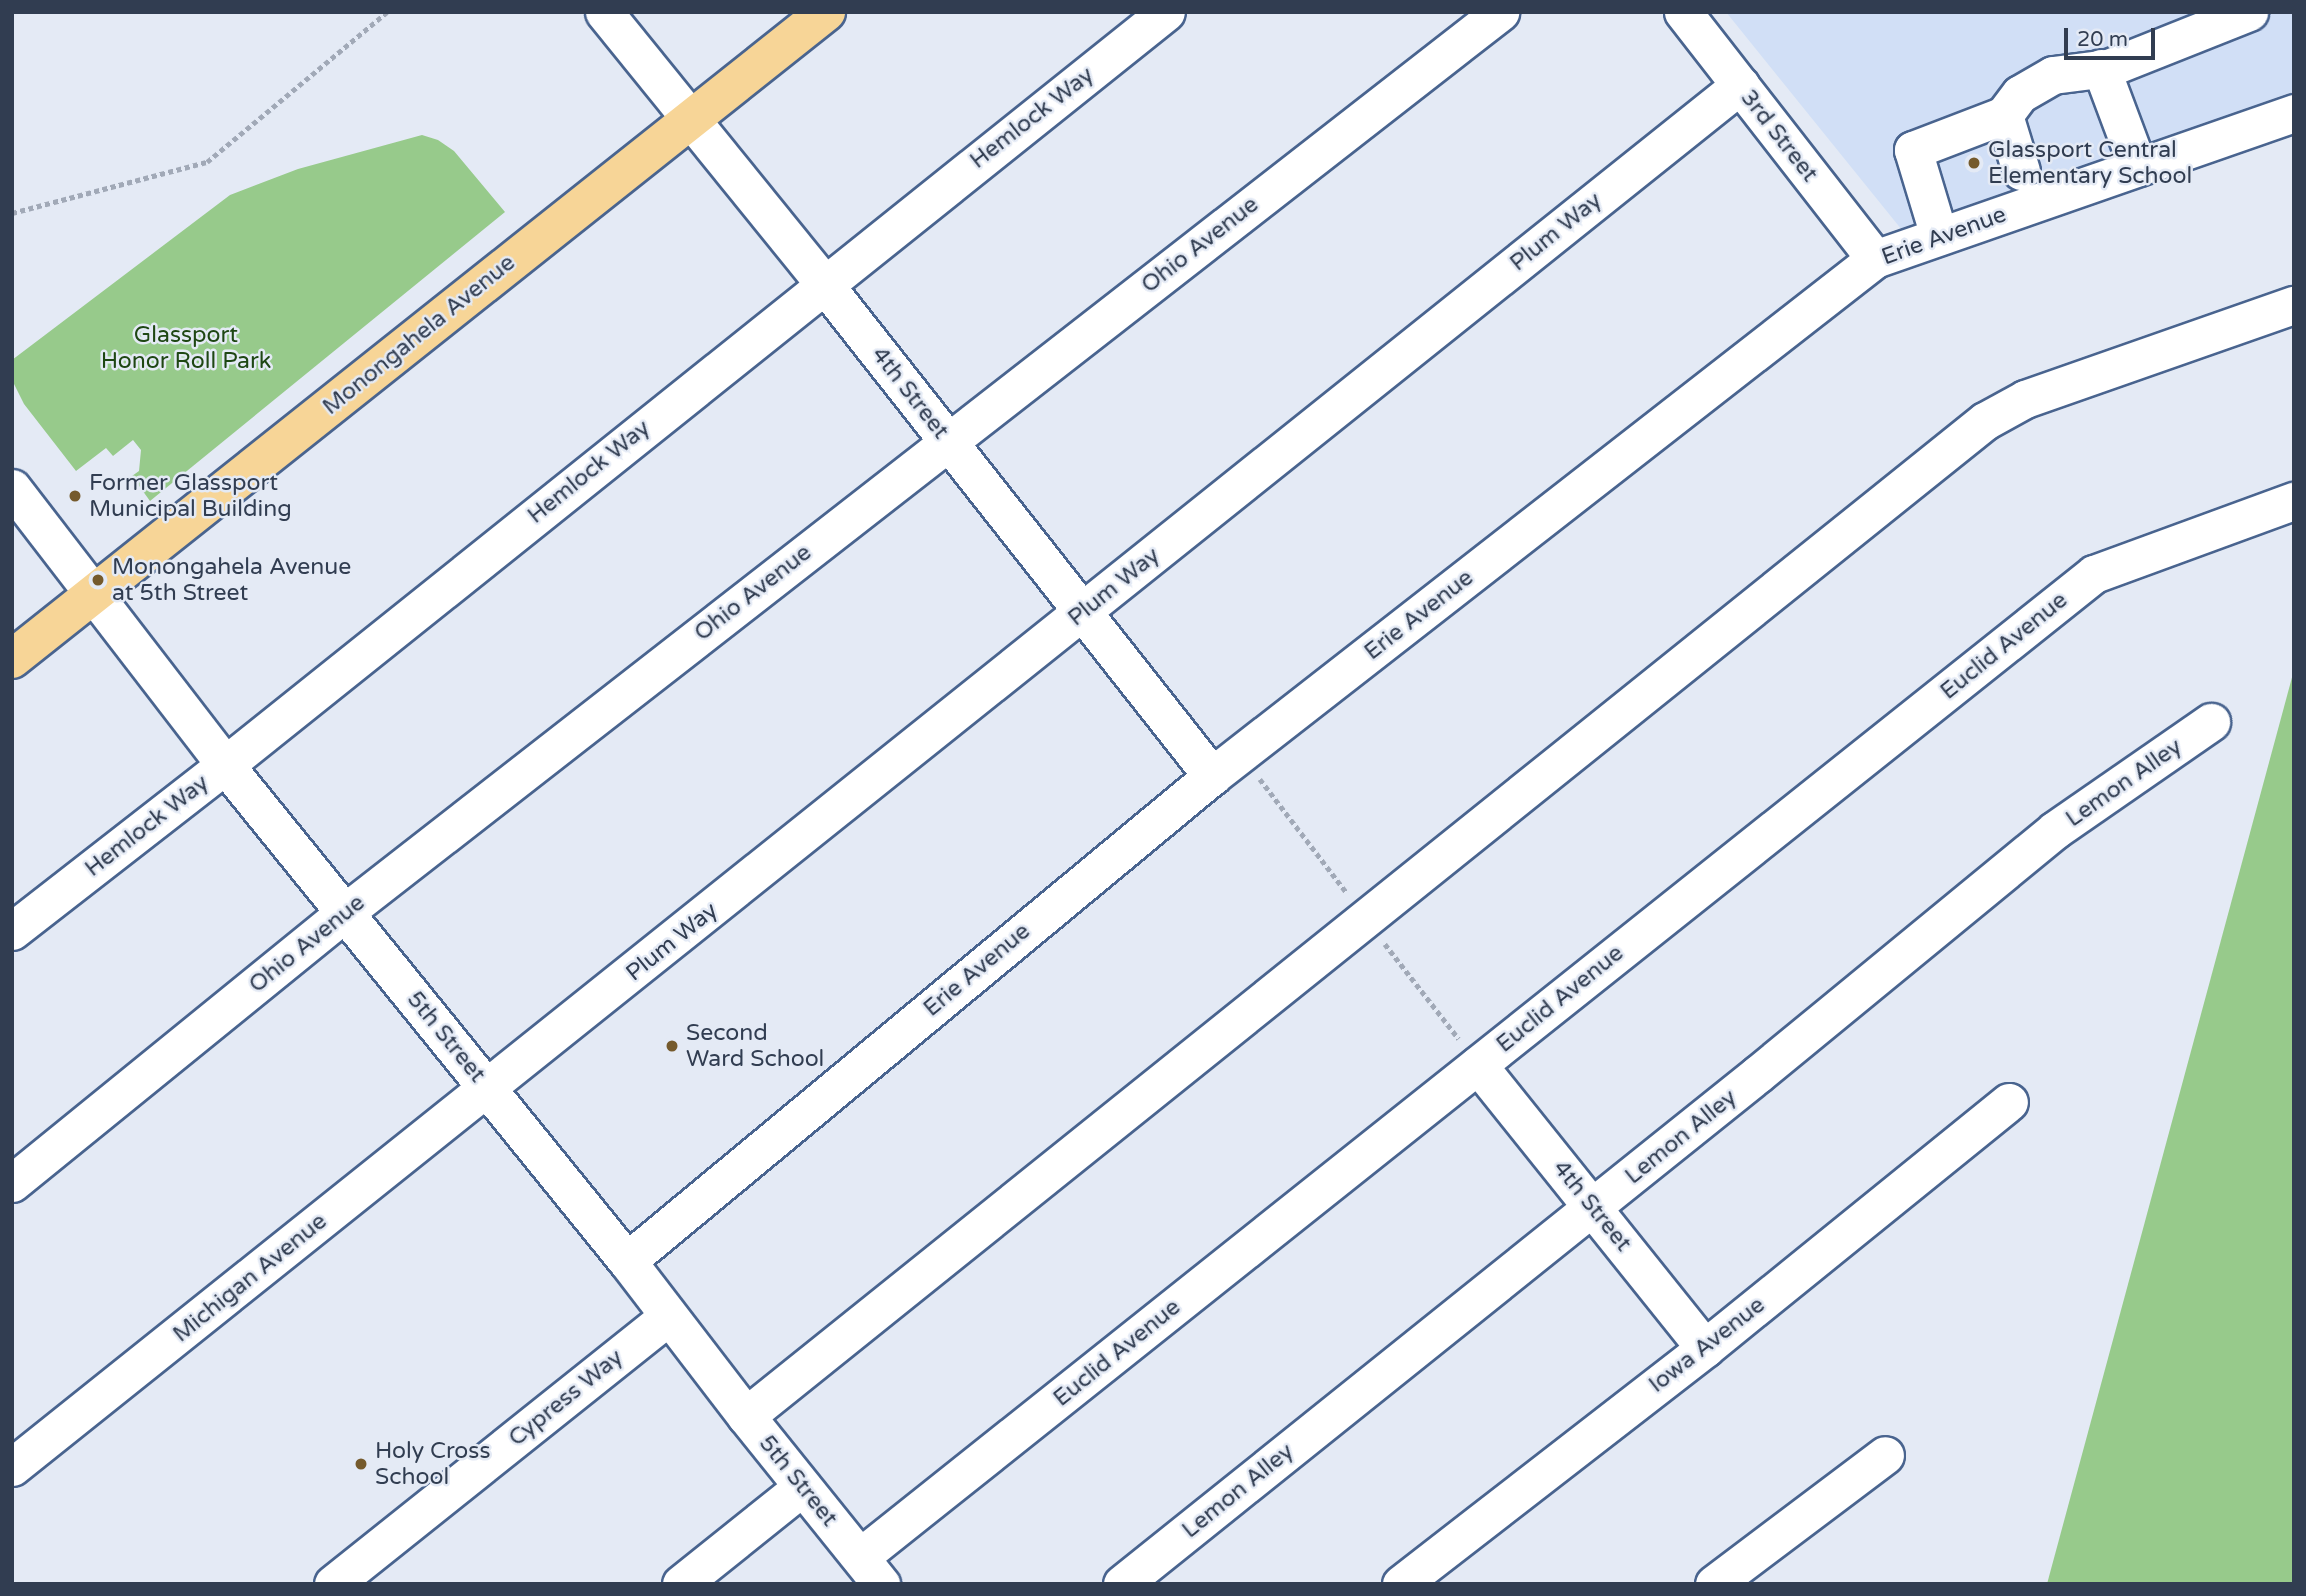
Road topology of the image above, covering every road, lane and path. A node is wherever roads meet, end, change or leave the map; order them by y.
1 (387, 12) edge
2 (604, 12) edge
3 (826, 12) edge
4 (1166, 12) edge
5 (1500, 12) edge
6 (1683, 12) edge
7 (2249, 12) edge
8 (2101, 68) junction
9 (1740, 85) junction
10 (2294, 113) edge
11 (2004, 115) junction
12 (691, 118) junction
13 (2138, 167) junction
14 (2021, 171) dead end
15 (12, 213) edge
16 (1939, 236) junction
17 (1875, 259) junction
18 (824, 284) junction
19 (2294, 305) edge
20 (947, 440) junction
21 (12, 488) edge
22 (2294, 501) edge
23 (95, 593) junction
24 (1083, 612) junction
25 (12, 659) edge
26 (2211, 722) dead end
27 (225, 765) junction
28 (1212, 776) junction
29 (344, 913) junction
30 (12, 931) edge
31 (1478, 1065) junction
32 (488, 1089) junction
33 (2009, 1102) dead end
34 (12, 1183) edge
35 (1592, 1207) junction
36 (627, 1261) junction
37 (668, 1317) junction
38 (1705, 1348) junction
39 (746, 1416) junction
40 (1885, 1455) dead end
41 (12, 1467) edge
42 (802, 1487) junction
43 (871, 1570) edge
44 (333, 1584) edge
45 (681, 1584) edge
46 (1122, 1584) edge
47 (1401, 1584) edge
48 (1713, 1584) edge

1 - 15 path
2 - 12 street, 4th Street
3 - 12 main road, Monongahela Avenue
4 - 18 street, Hemlock Way
5 - 20 street, Ohio Avenue
6 - 9 street, 3rd Street
7 - 8 street
8 - 11 street
8 - 13 street
9 - 17 street, 3rd Street
9 - 24 street, Plum Way
10 - 13 street, Erie Avenue
11 - 14 street
11 - 16 street
12 - 18 street, 4th Street
12 - 23 main road, Monongahela Avenue
13 - 16 street, Erie Avenue
16 - 17 street, Erie Avenue
17 - 28 street, Erie Avenue
18 - 20 street, 4th Street
18 - 27 street, Hemlock Way
19 - 39 street
20 - 24 street, 4th Street
20 - 29 street, Ohio Avenue
21 - 23 street, 5th Street
22 - 31 street, Euclid Avenue
23 - 25 main road, Monongahela Avenue
23 - 27 street, 5th Street
24 - 28 street, 4th Street
24 - 32 street, Plum Way
26 - 35 street, Lemon Alley
27 - 29 street, 5th Street
27 - 30 street, Hemlock Way
28 - 36 street, Erie Avenue
29 - 32 street, 5th Street
29 - 34 street, Ohio Avenue
31 - 35 street, 4th Street
31 - 43 street, Euclid Avenue
32 - 36 street, 5th Street
32 - 41 street, Michigan Avenue
33 - 38 street, Iowa Avenue
35 - 38 street, 4th Street
35 - 46 street, Lemon Alley
36 - 37 street, 5th Street
37 - 39 street, 5th Street
37 - 44 street, Cypress Way
38 - 47 street, Iowa Avenue
39 - 42 street, 5th Street
40 - 48 street
42 - 43 street, 5th Street
42 - 45 street

